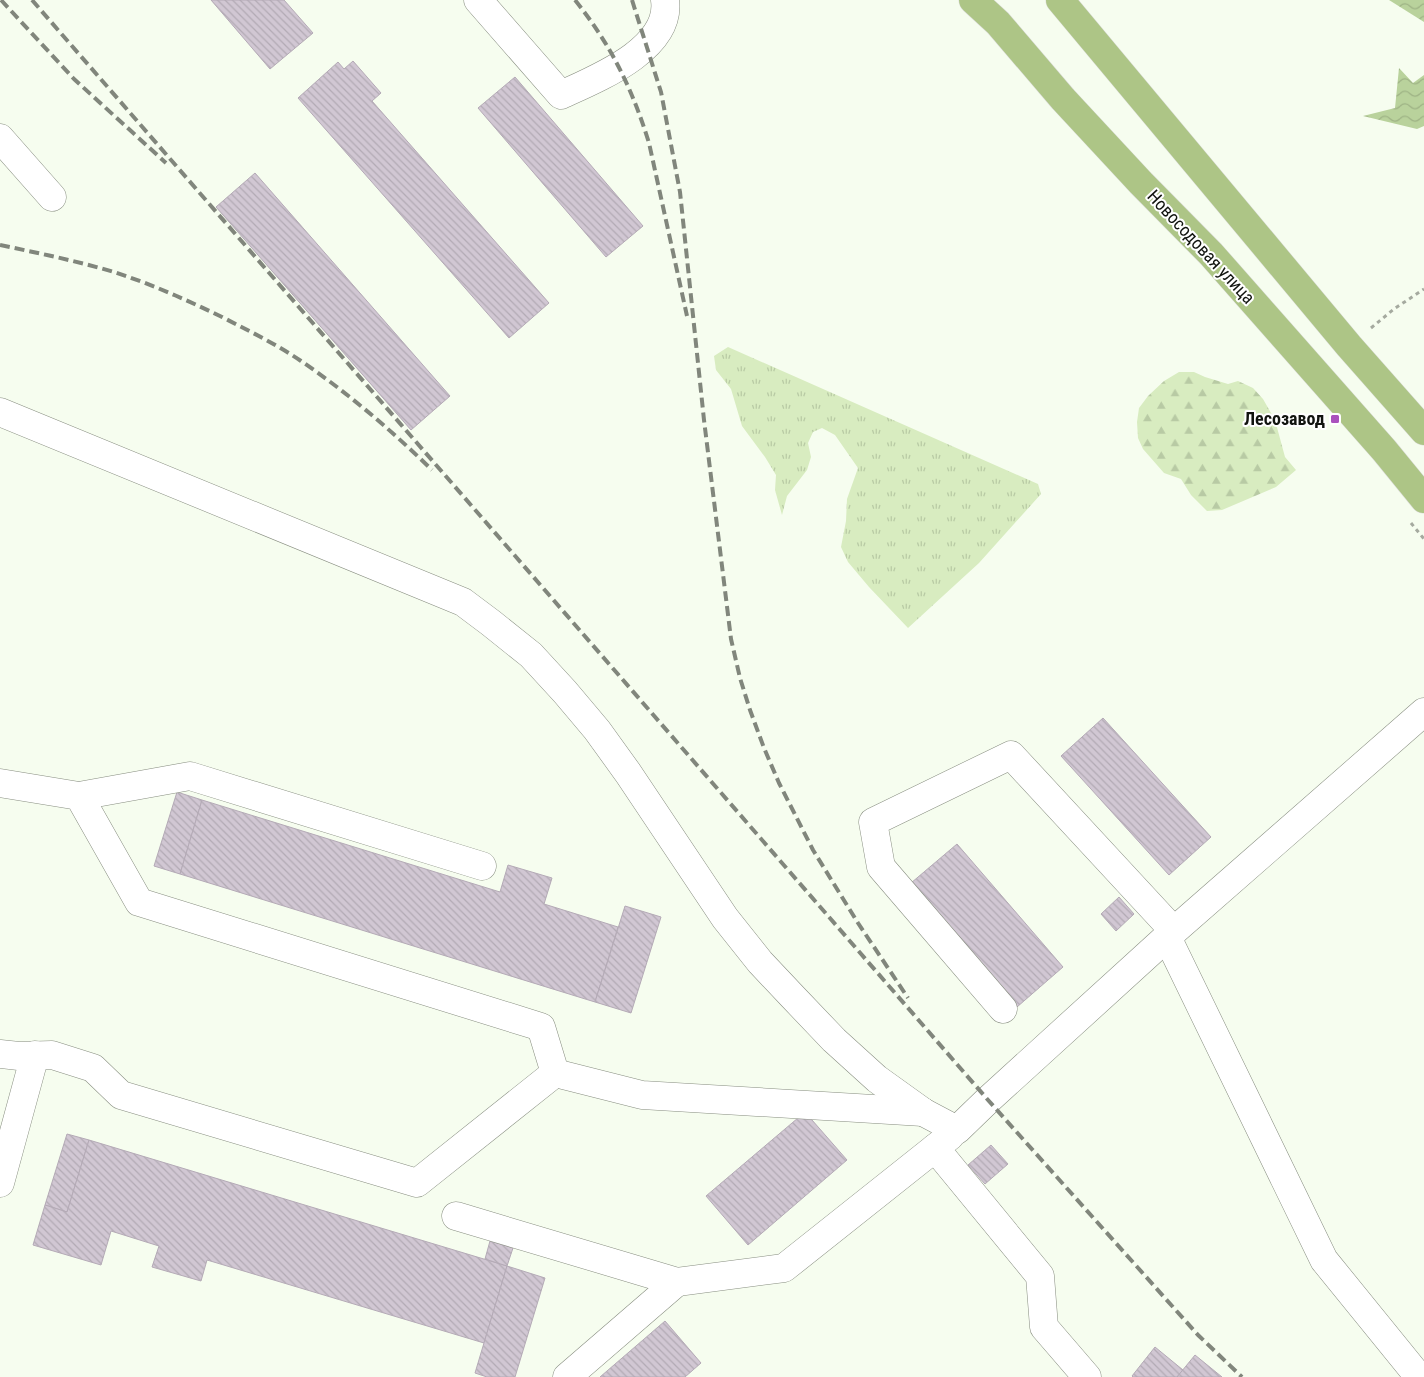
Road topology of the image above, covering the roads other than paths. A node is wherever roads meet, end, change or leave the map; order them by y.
1 (478, 0) edge
2 (665, 0) edge
3 (973, 0) edge
4 (1060, 0) edge
5 (0, 138) edge
6 (52, 197) dead end
7 (0, 412) edge
8 (1424, 431) edge
9 (1424, 499) edge
10 (1424, 712) edge
11 (0, 783) edge
12 (79, 796) junction
13 (482, 866) dead end
14 (1170, 934) junction
15 (1003, 1009) dead end
16 (0, 1054) edge
17 (36, 1056) junction
18 (555, 1073) junction
19 (923, 1112) junction
20 (957, 1130) junction
21 (935, 1148) junction
22 (0, 1184) edge
23 (456, 1216) dead end
24 (677, 1282) junction
25 (567, 1377) edge
26 (1087, 1377) edge
27 (1419, 1377) edge

1 - 2 lane
3 - 9 main road, Новосодовая улица
4 - 8 main road
5 - 6 lane
7 - 19 lane
10 - 14 lane
11 - 12 lane
12 - 13 lane
12 - 18 lane
14 - 15 lane
14 - 20 lane
14 - 27 lane
16 - 17 lane
17 - 18 lane
17 - 22 lane
18 - 19 lane
19 - 20 lane
20 - 21 lane
21 - 24 lane
21 - 26 lane
23 - 24 lane
24 - 25 lane

